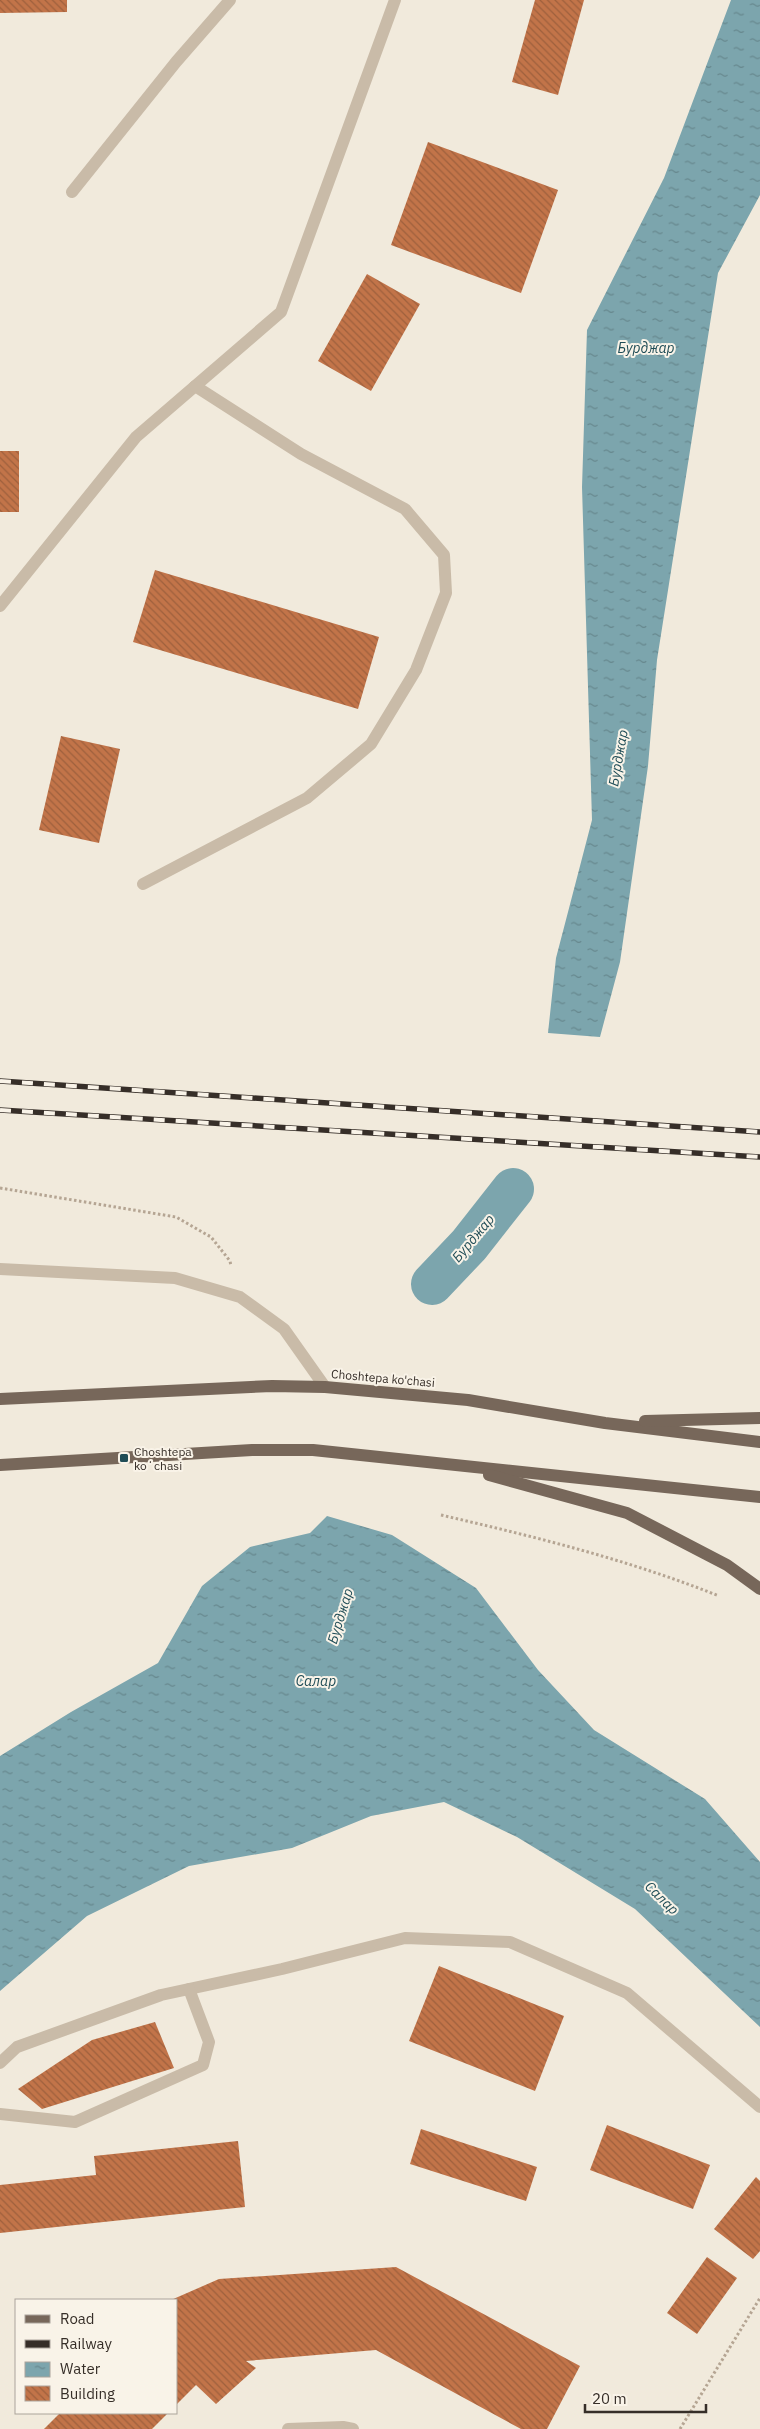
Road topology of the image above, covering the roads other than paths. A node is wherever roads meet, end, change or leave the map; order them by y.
1 (230, 0) edge
2 (395, 0) edge
3 (72, 192) dead end
4 (195, 386) junction
5 (0, 606) edge
6 (143, 884) dead end
7 (0, 1269) edge
8 (325, 1386) junction
9 (0, 1399) edge
10 (760, 1418) edge
11 (604, 1423) junction
12 (760, 1442) edge
13 (0, 1465) edge
14 (453, 1465) junction
15 (760, 1497) edge
16 (760, 1589) edge
17 (189, 1989) junction
18 (0, 2063) edge
19 (760, 2108) edge
20 (0, 2114) edge
21 (288, 2429) edge
22 (353, 2429) edge

1 - 3 street
2 - 4 street
4 - 5 street
4 - 6 street
7 - 8 street
8 - 9 main road, Choshtepa ko'chasi
8 - 11 main road, Choshtepa ko'chasi
10 - 11 main road
11 - 12 main road, Choshtepa ko'chasi
13 - 14 main road
14 - 15 main road
14 - 16 main road
17 - 18 street
17 - 19 street
17 - 20 street
21 - 22 street

